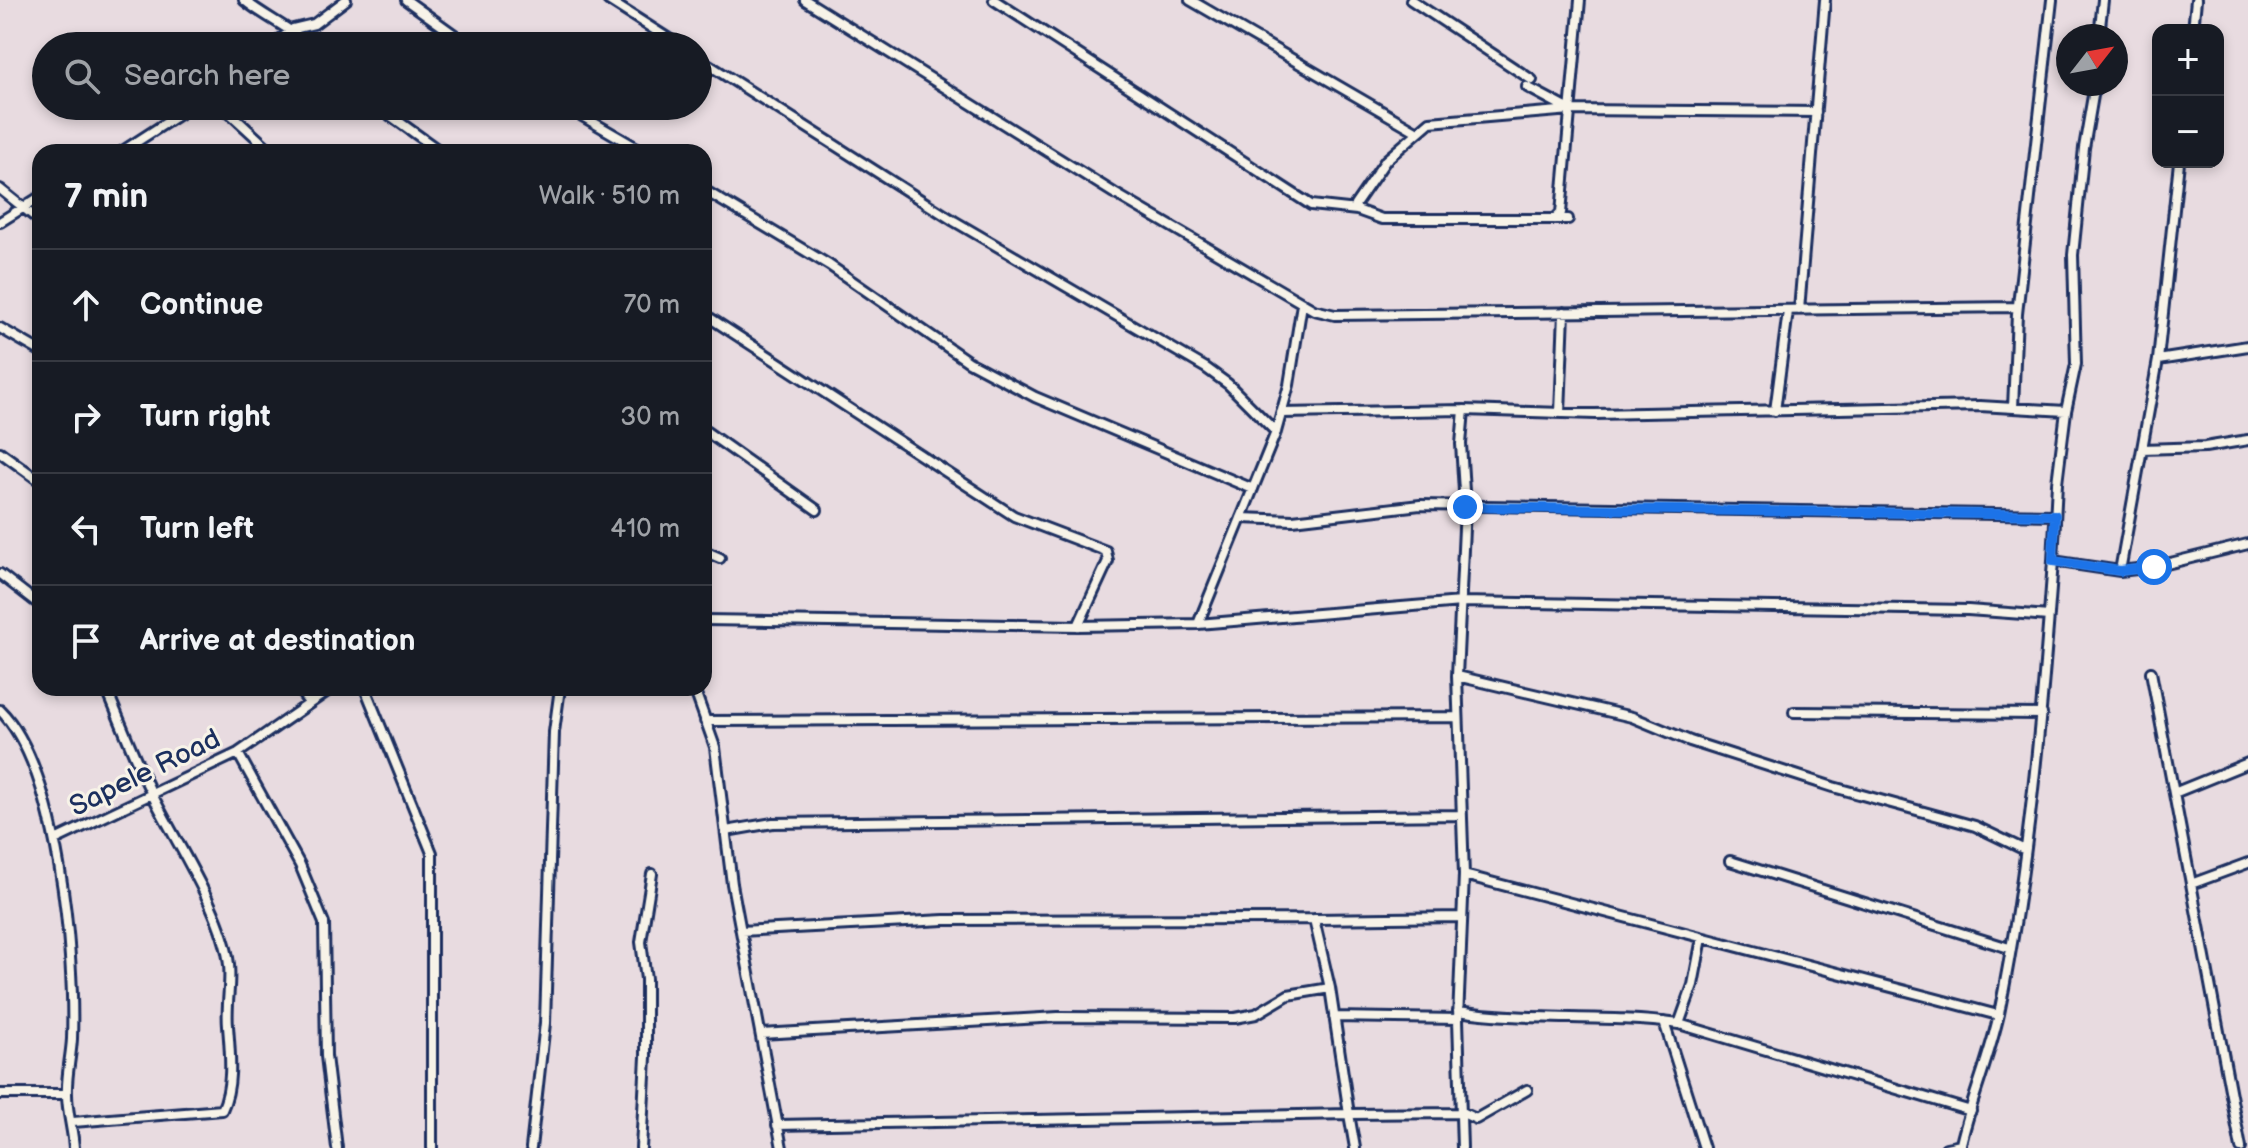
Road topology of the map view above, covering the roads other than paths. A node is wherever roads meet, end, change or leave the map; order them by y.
1 (244, 0) edge
2 (346, 0) edge
3 (406, 0) edge
4 (608, 0) edge
5 (805, 0) edge
6 (994, 0) edge
7 (1190, 0) edge
8 (1411, 0) edge
9 (1580, 0) edge
10 (1825, 0) edge
11 (2052, 0) edge
12 (2103, 0) edge
13 (2196, 0) edge
14 (2100, 24) edge
15 (2194, 24) edge
16 (293, 29) junction
17 (289, 32) edge
18 (296, 32) edge
19 (451, 32) edge
20 (658, 32) edge
21 (712, 67) edge
22 (2093, 96) edge
23 (1571, 110) junction
24 (1816, 112) junction
25 (170, 120) edge
26 (237, 120) edge
27 (396, 120) edge
28 (589, 120) edge
29 (1416, 131) junction
30 (133, 144) edge
31 (263, 144) edge
32 (430, 144) edge
33 (630, 144) edge
34 (2178, 168) edge
35 (0, 189) edge
36 (712, 195) edge
37 (32, 201) edge
38 (22, 207) junction
39 (1357, 210) junction
40 (32, 215) edge
41 (1555, 219) junction
42 (1568, 219) dead end
43 (0, 222) edge
44 (1302, 304) junction
45 (2017, 307) junction
46 (1799, 310) junction
47 (1788, 311) junction
48 (1564, 312) junction
49 (712, 319) edge
50 (0, 328) edge
51 (32, 346) edge
52 (2248, 346) edge
53 (2158, 360) junction
54 (2013, 408) junction
55 (1464, 410) junction
56 (1775, 411) junction
57 (2066, 411) junction
58 (1281, 413) junction
59 (1560, 413) junction
60 (1276, 432) junction
61 (712, 436) edge
62 (2248, 440) edge
63 (2142, 449) junction
64 (0, 452) edge
65 (32, 475) edge
66 (1253, 489) junction
67 (1465, 507) junction
68 (817, 510) dead end
69 (2055, 515) junction
70 (1241, 518) junction
71 (2248, 544) edge
72 (712, 554) edge
73 (720, 558) dead end
74 (2053, 561) junction
75 (2120, 571) junction
76 (0, 574) edge
77 (32, 599) edge
78 (1461, 602) junction
79 (2049, 616) junction
80 (712, 620) edge
81 (1198, 624) junction
82 (1078, 626) junction
83 (2151, 672) dead end
84 (1457, 676) junction
85 (109, 696) edge
86 (304, 696) edge
87 (320, 696) edge
88 (368, 696) edge
89 (559, 696) edge
90 (697, 696) edge
91 (309, 703) junction
92 (0, 710) edge
93 (1794, 712) dead end
94 (2042, 714) junction
95 (1458, 717) junction
96 (705, 721) junction
97 (238, 753) junction
98 (2248, 763) edge
99 (2174, 793) junction
100 (152, 795) junction
101 (1461, 815) junction
102 (726, 831) junction
103 (55, 840) junction
104 (2025, 850) junction
105 (1730, 861) dead end
106 (2248, 863) edge
107 (652, 874) dead end
108 (1464, 875) junction
109 (2191, 884) junction
110 (1462, 917) junction
111 (1314, 919) junction
112 (741, 931) junction
113 (1702, 938) junction
114 (2009, 948) junction
115 (1330, 988) junction
116 (1458, 1015) junction
117 (1998, 1015) junction
118 (1334, 1017) junction
119 (1664, 1022) junction
120 (1679, 1024) junction
121 (761, 1034) junction
122 (1527, 1090) dead end
123 (0, 1094) edge
124 (67, 1094) junction
125 (1971, 1111) junction
126 (1463, 1113) junction
127 (1349, 1114) junction
128 (73, 1122) junction
129 (777, 1125) junction
130 (1960, 1146) edge
131 (74, 1148) edge
132 (337, 1148) edge
133 (432, 1148) edge
134 (531, 1148) edge
135 (641, 1148) edge
136 (782, 1148) edge
137 (1355, 1148) edge
138 (1462, 1148) edge
139 (1704, 1148) edge
140 (1946, 1148) edge
141 (2241, 1148) edge

1 - 16 street
2 - 16 street
3 - 19 street
4 - 20 street
5 - 44 street
6 - 39 street
7 - 29 street
8 - 23 street
9 - 23 street
10 - 24 street
11 - 45 street
12 - 14 street
13 - 15 street
16 - 17 street
16 - 18 street
21 - 60 street
22 - 57 street
23 - 24 street
23 - 29 street
23 - 41 street
24 - 46 street
25 - 30 street
26 - 31 street
27 - 32 street
28 - 33 street
29 - 39 street
34 - 53 street
35 - 38 street
36 - 66 street
37 - 38 street
38 - 40 street
38 - 43 street
39 - 41 street
41 - 42 street
44 - 48 street
44 - 58 street
45 - 46 street
45 - 54 street
46 - 47 street
47 - 48 street
47 - 56 street
48 - 59 street
49 - 82 street
50 - 51 street
52 - 53 street
53 - 63 street
54 - 56 street
54 - 57 street
55 - 58 street
55 - 59 street
55 - 67 street
56 - 59 street
57 - 69 street
58 - 60 street
60 - 66 street
61 - 68 street
62 - 63 street
63 - 75 street
64 - 65 street
66 - 70 street
67 - 69 street
67 - 70 street
67 - 78 street
69 - 74 street
70 - 81 street
71 - 75 street
72 - 73 street
74 - 75 street
74 - 79 street
76 - 77 street
78 - 79 street
78 - 81 street
78 - 84 street
79 - 94 street
80 - 82 street
81 - 82 street
83 - 99 street
84 - 95 street
84 - 104 street
85 - 100 street
86 - 91 street
87 - 91 street, Sapele Road
88 - 133 street
89 - 134 street
90 - 96 street
91 - 97 street, Sapele Road
92 - 103 street
93 - 94 street
94 - 104 street
95 - 96 street
95 - 101 street
96 - 102 street
97 - 100 street, Sapele Road
97 - 132 street
98 - 99 street
99 - 109 street
100 - 103 street, Sapele Road
100 - 128 street
101 - 102 street
101 - 108 street
102 - 112 street
103 - 124 street
104 - 114 street
105 - 114 street
106 - 109 street
107 - 135 street
108 - 110 street
108 - 113 street
109 - 141 street
110 - 111 street
110 - 116 street
111 - 112 street
111 - 115 street
112 - 121 street
113 - 117 street
113 - 120 street
114 - 117 street
115 - 118 street
115 - 121 street
116 - 118 street
116 - 119 street
116 - 126 street
117 - 125 street
118 - 127 street
119 - 120 street
119 - 139 street
120 - 125 street
121 - 129 street
122 - 126 street
123 - 124 street
124 - 128 street
125 - 130 street
126 - 127 street
126 - 138 street
127 - 129 street
127 - 137 street
128 - 131 street
129 - 136 street
130 - 140 street

